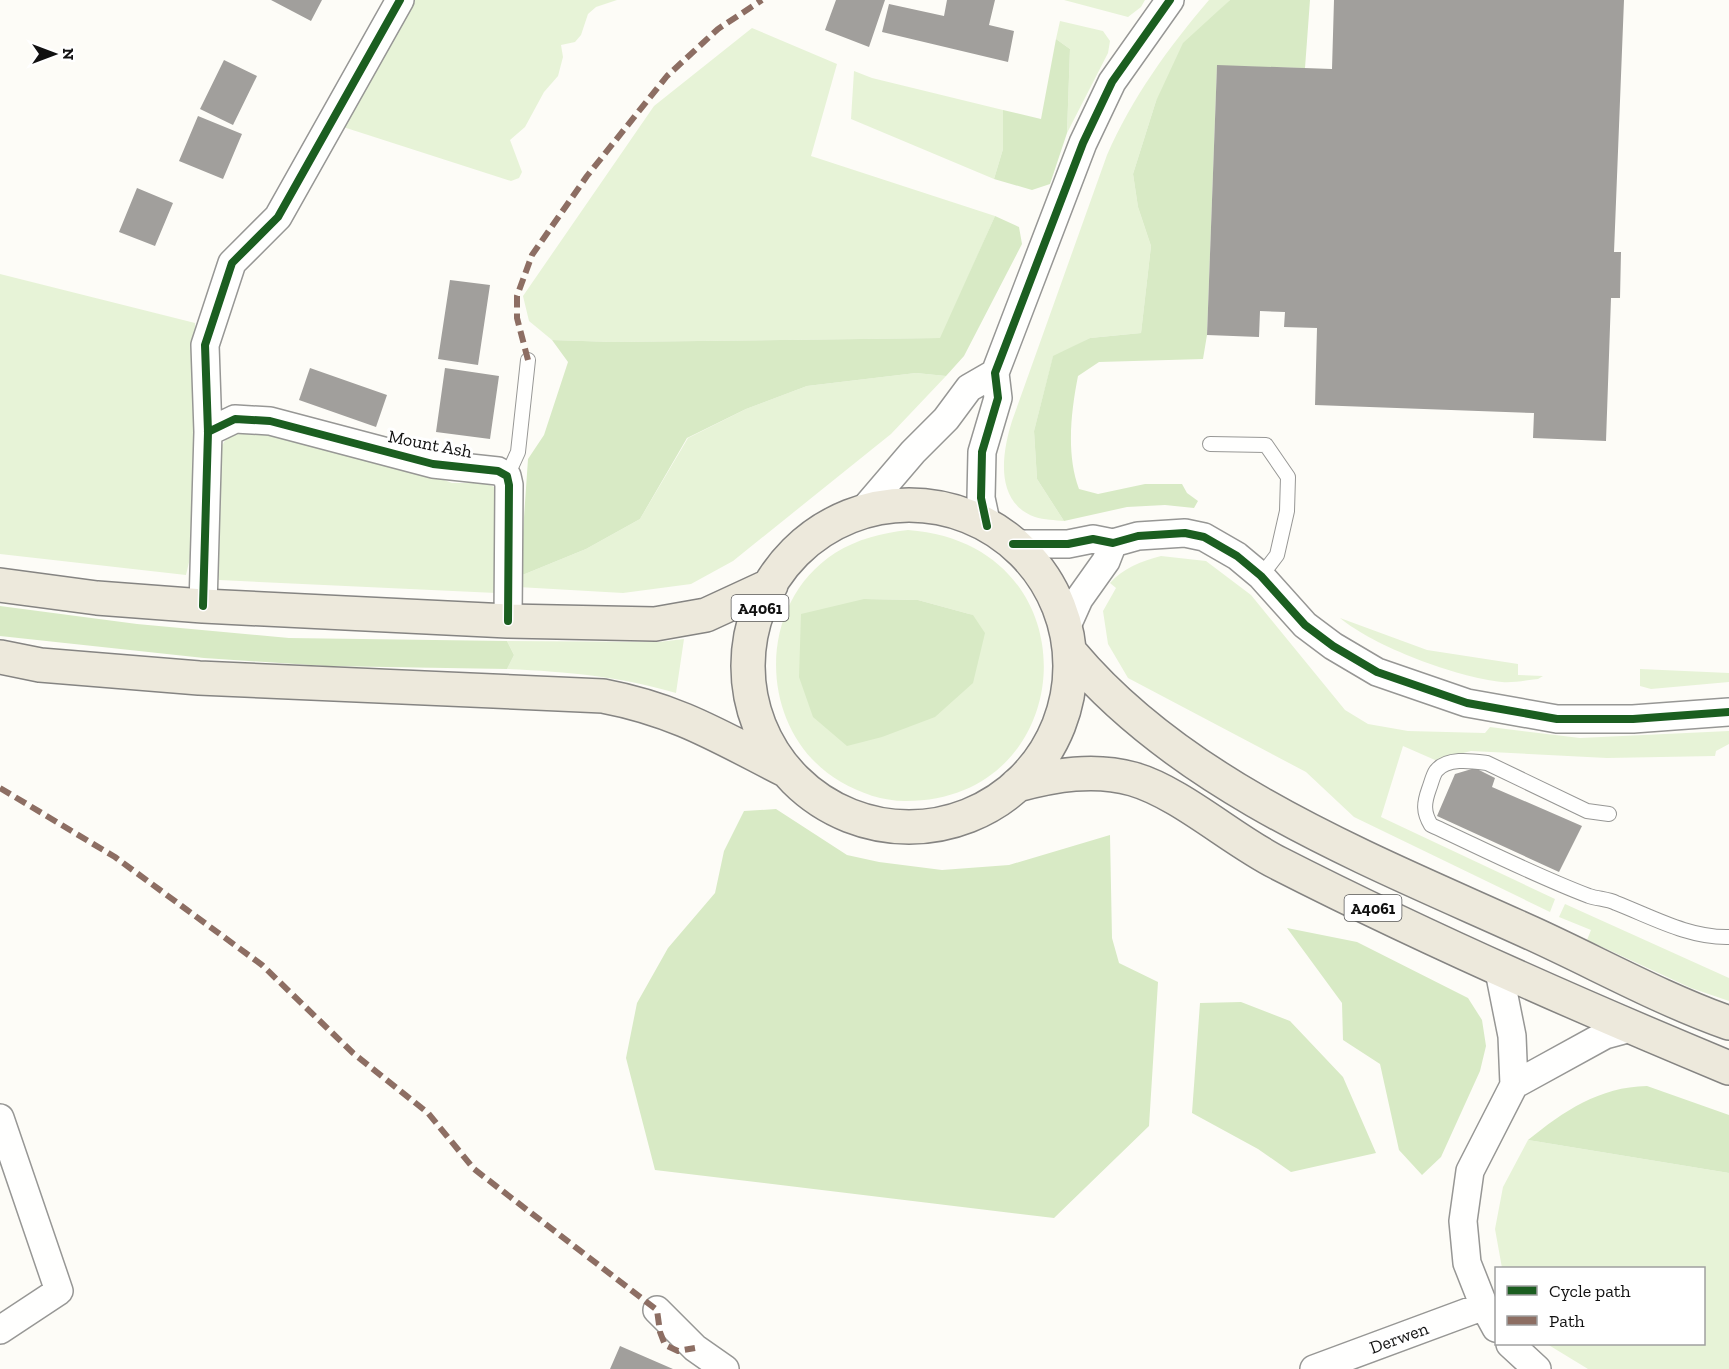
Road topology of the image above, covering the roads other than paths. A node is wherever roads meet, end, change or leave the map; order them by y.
1 (399, 0) edge
2 (1170, 0) edge
3 (528, 360) dead end
4 (994, 373) junction
5 (208, 432) junction
6 (1210, 444) dead end
7 (507, 476) junction
8 (860, 514) junction
9 (1000, 535) junction
10 (1113, 543) junction
11 (1261, 576) junction
12 (0, 585) edge
13 (771, 585) junction
14 (203, 606) junction
15 (508, 621) junction
16 (1068, 640) junction
17 (0, 657) edge
18 (1729, 711) edge
19 (786, 771) junction
20 (1017, 785) junction
21 (1609, 814) dead end
22 (1729, 937) edge
23 (1498, 966) junction
24 (1729, 1023) edge
25 (1631, 1028) junction
26 (1729, 1068) edge
27 (1514, 1085) junction
28 (0, 1118) edge
29 (657, 1310) dead end
30 (1490, 1317) edge
31 (0, 1330) edge
32 (1511, 1345) edge
33 (725, 1369) edge
34 (1314, 1369) edge
35 (1537, 1369) edge

1 - 5 street
2 - 4 street
3 - 7 lane
4 - 8 street
4 - 9 street
5 - 7 street, Mount Ash
5 - 14 street
6 - 11 lane
7 - 15 street
8 - 9 main road, A4061
8 - 13 main road, A4061
9 - 10 street
9 - 16 main road, A4061
10 - 11 street
10 - 16 street
11 - 18 street
12 - 14 main road, A4061
13 - 15 main road, A4061
13 - 19 main road, A4061
14 - 15 main road, A4061
16 - 20 main road, A4061
16 - 24 main road, A4061
17 - 19 main road, A4061
19 - 20 main road, A4061
20 - 23 main road, A4061
21 - 22 lane
23 - 25 main road, A4061
23 - 27 street
25 - 26 main road, A4061
25 - 27 street
27 - 30 street
28 - 31 street
29 - 33 street
30 - 34 street, Derwen
32 - 35 street

